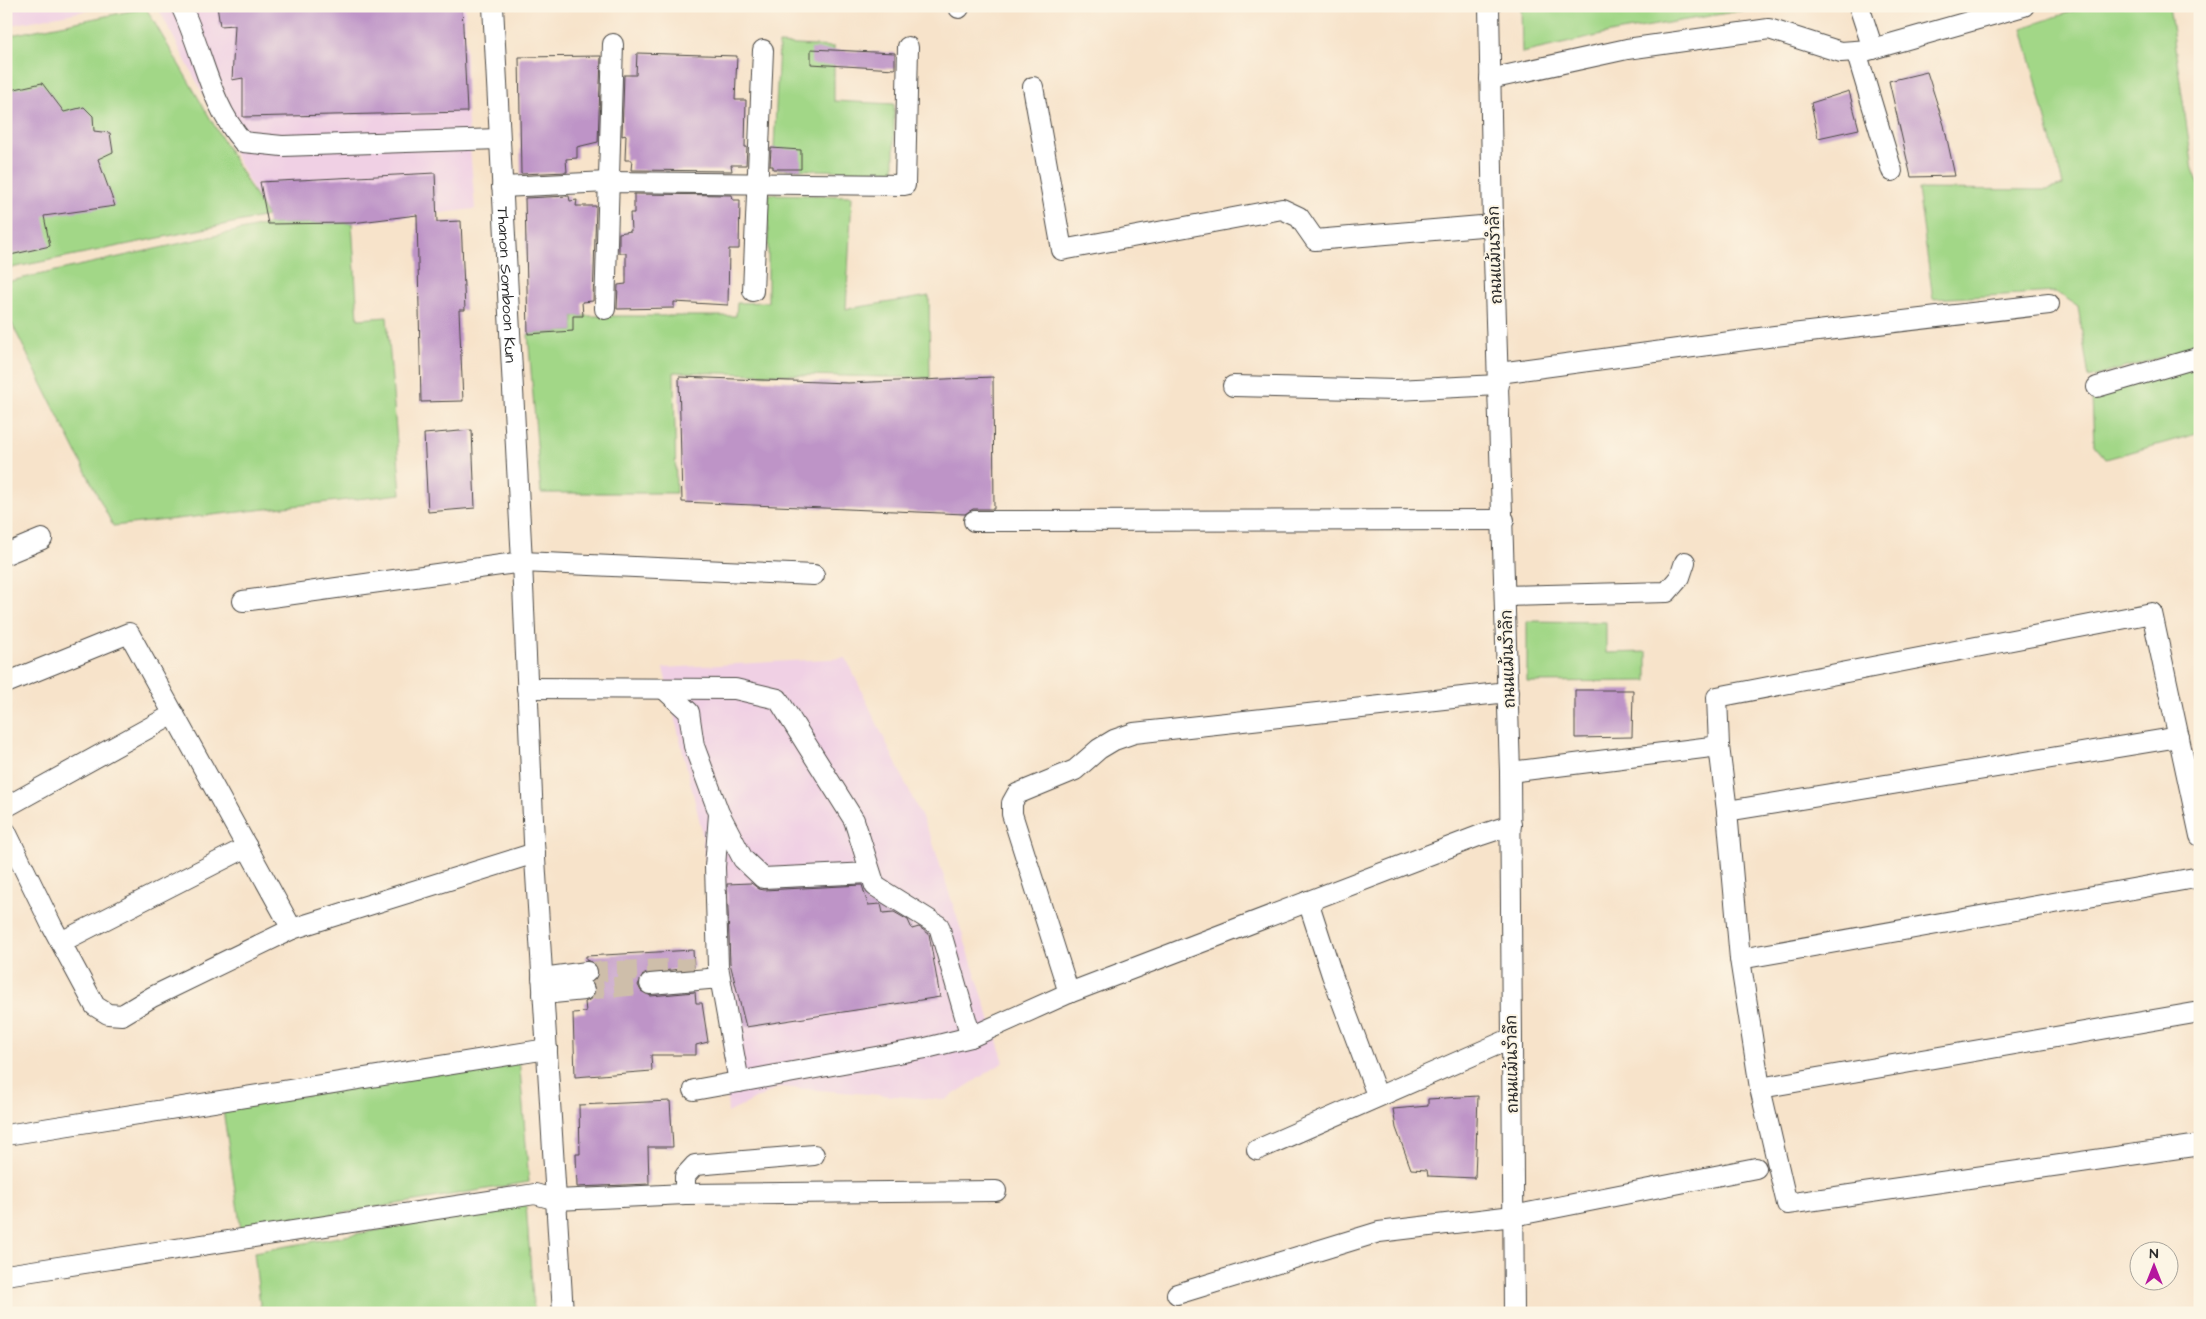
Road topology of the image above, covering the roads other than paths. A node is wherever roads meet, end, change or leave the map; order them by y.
1 (181, 6) edge
2 (493, 6) edge
3 (1489, 6) edge
4 (1860, 6) edge
5 (2024, 6) edge
6 (1993, 11) edge
7 (613, 44) dead end
8 (908, 47) dead end
9 (763, 50) dead end
10 (1864, 50) junction
11 (1490, 79) junction
12 (1033, 87) dead end
13 (499, 138) junction
14 (1892, 171) dead end
15 (608, 182) junction
16 (758, 183) junction
17 (502, 187) junction
18 (1493, 225) junction
19 (753, 291) dead end
20 (2049, 304) dead end
21 (605, 309) dead end
22 (2200, 357) edge
23 (1499, 379) junction
24 (1233, 386) dead end
25 (2097, 387) dead end
26 (1504, 520) junction
27 (974, 521) dead end
28 (42, 539) dead end
29 (6, 554) edge
30 (522, 562) junction
31 (1685, 562) dead end
32 (814, 575) dead end
33 (1505, 596) junction
34 (244, 601) dead end
35 (6, 683) edge
36 (528, 688) junction
37 (664, 689) junction
38 (712, 689) junction
39 (1508, 692) junction
40 (174, 714) junction
41 (690, 720) junction
42 (1719, 746) junction
43 (2187, 749) edge
44 (1510, 772) junction
45 (6, 807) edge
46 (1727, 811) junction
47 (719, 813) junction
48 (1511, 826) junction
49 (6, 832) edge
50 (2200, 836) edge
51 (247, 847) junction
52 (535, 853) junction
53 (870, 873) junction
54 (2200, 877) edge
55 (1308, 901) junction
56 (292, 928) junction
57 (61, 942) junction
58 (1740, 959) junction
59 (694, 968) tunnel mouth
60 (719, 972) junction
61 (586, 981) tunnel mouth
62 (650, 984) tunnel mouth
63 (543, 986) junction
64 (1069, 993) junction
65 (2200, 1012) edge
66 (971, 1037) junction
67 (1510, 1039) junction
68 (547, 1048) junction
69 (739, 1082) junction
70 (1760, 1088) junction
71 (694, 1090) dead end
72 (1377, 1096) junction
73 (6, 1135) edge
74 (2200, 1145) edge
75 (1257, 1150) dead end
76 (814, 1155) dead end
77 (1756, 1168) dead end
78 (996, 1191) dead end
79 (685, 1194) junction
80 (557, 1200) junction
81 (1513, 1216) junction
82 (6, 1275) edge
83 (1177, 1294) dead end
84 (563, 1313) edge
85 (1514, 1313) edge

1 - 13 street
2 - 13 street, Thanon Somboon Kun
3 - 11 street, ถนนแม้นรำลึก
4 - 10 street
5 - 6 street
6 - 10 street
7 - 15 street
8 - 16 street
9 - 16 street
10 - 11 street
10 - 14 street
11 - 18 street, ถนนแม้นรำลึก
12 - 18 street
13 - 17 street, Thanon Somboon Kun
15 - 16 street
15 - 17 street
15 - 21 street
16 - 19 street
17 - 30 street, Thanon Somboon Kun
18 - 23 street, ถนนแม้นรำลึก
20 - 23 street
22 - 25 street
23 - 24 street
23 - 26 street, ถนนแม้นรำลึก
26 - 27 street
26 - 33 street, ถนนแม้นรำลึก
28 - 29 street
30 - 32 street
30 - 34 street
30 - 36 street, Thanon Somboon Kun
31 - 33 street
33 - 39 street, ถนนแม้นรำลึก
35 - 40 street
36 - 37 street
36 - 52 street, Thanon Somboon Kun
37 - 38 street
37 - 41 street
38 - 41 street
38 - 53 street
39 - 44 street, ถนนแม้นรำลึก
39 - 64 street
40 - 45 street
40 - 51 street
41 - 47 street
42 - 43 street
42 - 44 street
42 - 46 street
43 - 46 street
43 - 50 street
44 - 48 street, ถนนแม้นรำลึก
46 - 58 street
47 - 53 street
47 - 60 street
48 - 55 street
48 - 67 street, ถนนแม้นรำลึก
49 - 57 street
51 - 56 street
51 - 57 street
52 - 56 street
52 - 63 street, Thanon Somboon Kun
53 - 66 street
54 - 58 street
55 - 64 street
55 - 72 street
56 - 57 street
58 - 70 street
59 - 60 street
60 - 62 street
60 - 69 street
61 - 63 street
63 - 68 street, Thanon Somboon Kun
64 - 66 street
65 - 70 street
66 - 69 street
67 - 72 street
67 - 81 street, ถนนแม้นรำลึก
68 - 73 street
68 - 80 street, Thanon Somboon Kun
69 - 71 street
70 - 74 street
72 - 75 street
76 - 79 street
77 - 81 street
78 - 79 street
79 - 80 street
80 - 82 street
80 - 84 street, Thanon Somboon Kun
81 - 83 street
81 - 85 street, ถนนแม้นรำลึก

